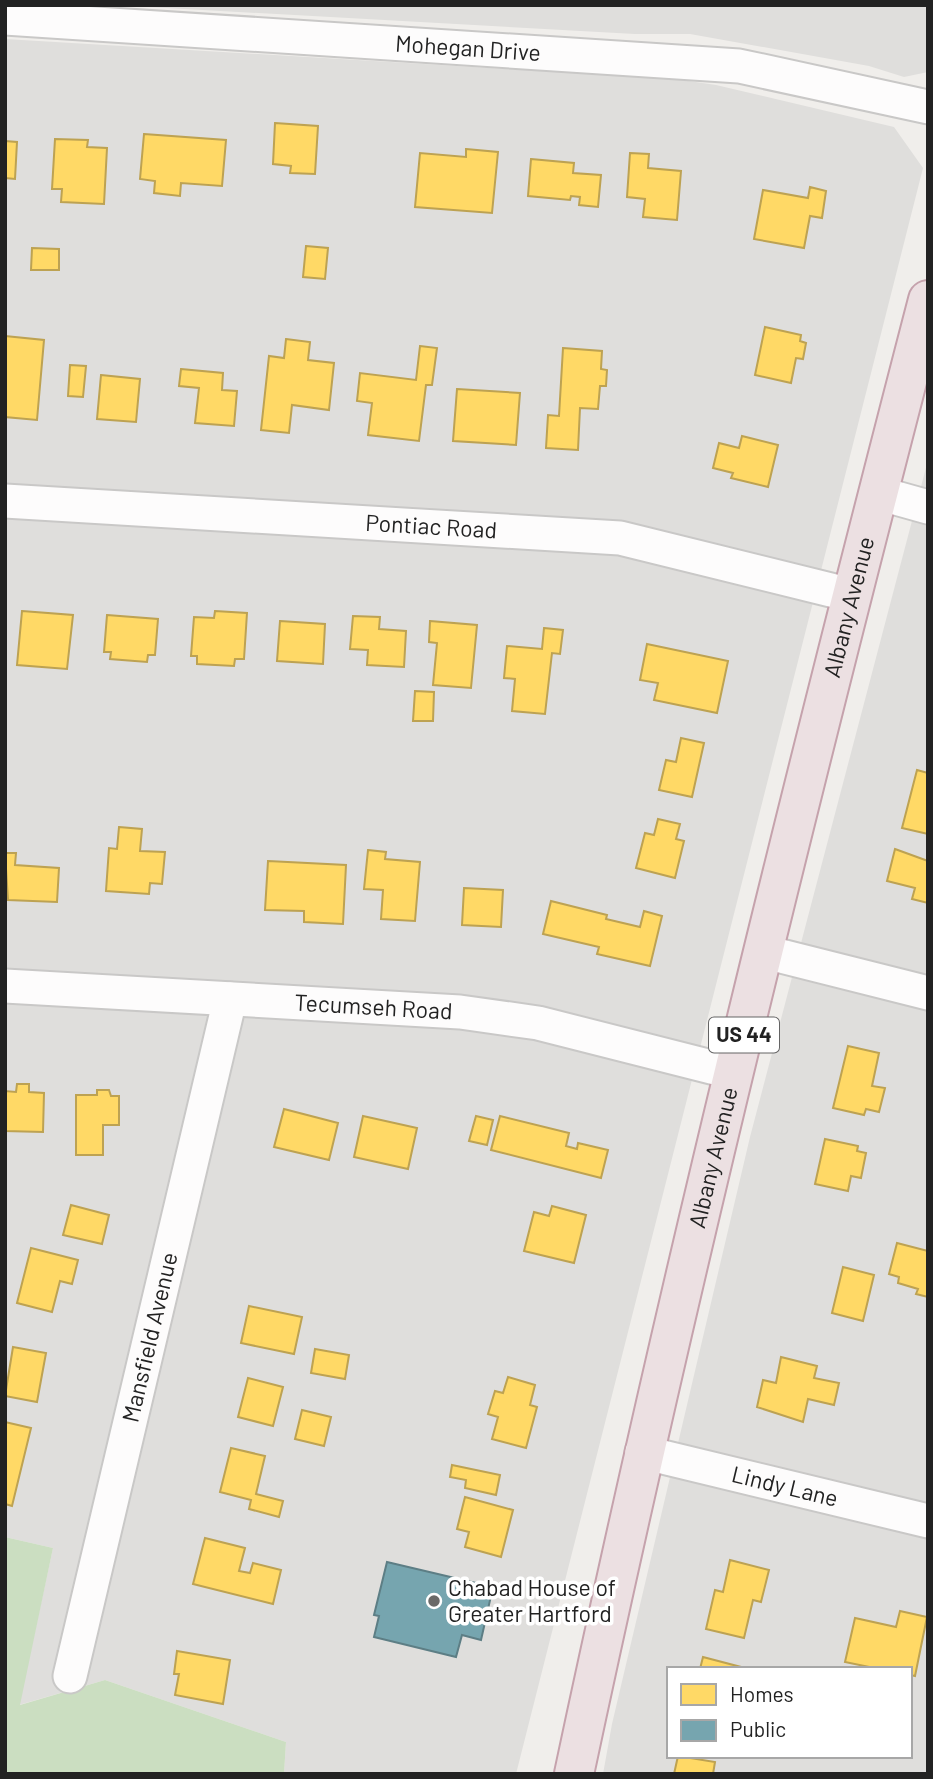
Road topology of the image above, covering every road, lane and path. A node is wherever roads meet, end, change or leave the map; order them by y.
1 (5, 18) edge
2 (928, 107) edge
3 (928, 300) edge
4 (878, 493) junction
5 (5, 501) edge
6 (928, 507) edge
7 (851, 595) junction
8 (765, 952) junction
9 (5, 986) edge
10 (928, 993) edge
11 (230, 999) junction
12 (735, 1073) junction
13 (642, 1452) junction
14 (928, 1521) edge
15 (71, 1676) dead end
16 (573, 1774) edge

1 - 2 street, Mohegan Drive
3 - 4 highway, Albany Avenue / US 44
4 - 6 street
4 - 7 highway, Albany Avenue / US 44
5 - 7 street, Pontiac Road
7 - 8 highway, Albany Avenue / US 44
8 - 10 street
8 - 12 highway, Albany Avenue / US 44
9 - 11 street, Tecumseh Road
11 - 12 street, Tecumseh Road
11 - 15 street, Mansfield Avenue
12 - 13 highway, Albany Avenue / US 44
13 - 14 street, Lindy Lane
13 - 16 highway, Albany Avenue / US 44

